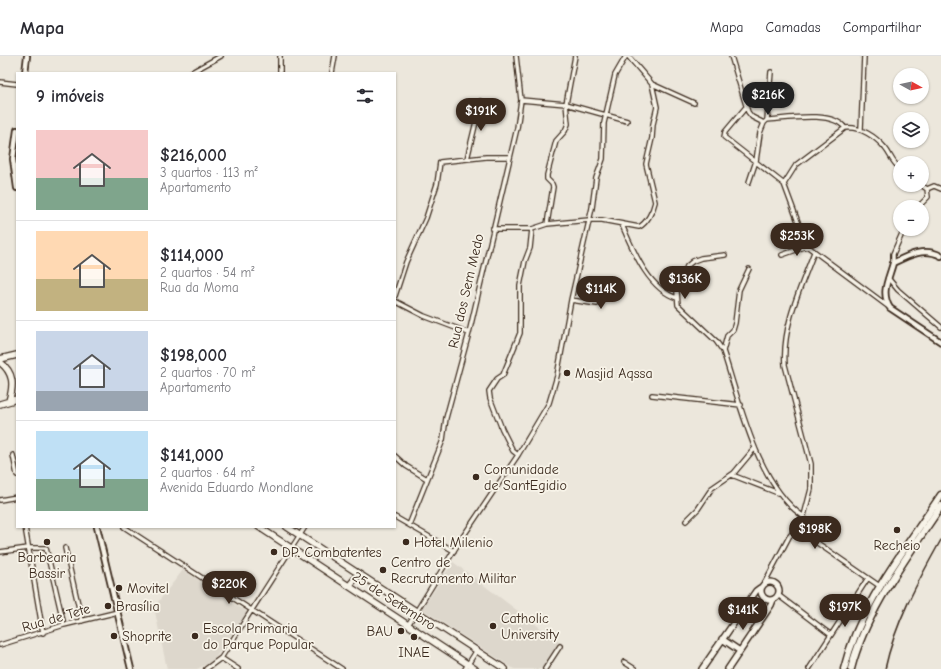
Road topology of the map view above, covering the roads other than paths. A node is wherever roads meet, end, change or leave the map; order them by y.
1 (27, 56) edge
2 (221, 56) edge
3 (280, 56) edge
4 (335, 56) edge
5 (516, 56) edge
6 (575, 56) edge
7 (627, 56) edge
8 (731, 56) edge
9 (864, 56) edge
10 (25, 72) edge
11 (192, 72) edge
12 (280, 72) edge
13 (332, 72) edge
14 (771, 72) dead end
15 (0, 82) edge
16 (16, 84) edge
17 (652, 84) junction
18 (521, 100) junction
19 (481, 101) dead end
20 (694, 103) dead end
21 (566, 104) junction
22 (746, 108) junction
23 (606, 116) junction
24 (627, 121) dead end
25 (766, 122) junction
26 (844, 128) junction
27 (861, 129) junction
28 (16, 137) edge
29 (510, 157) junction
30 (467, 159) junction
31 (756, 161) junction
32 (893, 163) edge
33 (16, 181) edge
34 (749, 182) dead end
35 (784, 184) junction
36 (929, 188) edge
37 (941, 189) edge
38 (588, 220) junction
39 (547, 224) junction
40 (622, 225) junction
41 (492, 229) junction
42 (532, 229) junction
43 (901, 236) edge
44 (807, 246) junction
45 (814, 252) junction
46 (782, 254) dead end
47 (725, 255) dead end
48 (941, 256) edge
49 (894, 263) junction
50 (749, 269) dead end
51 (888, 278) junction
52 (608, 280) dead end
53 (396, 293) edge
54 (677, 298) junction
55 (571, 300) junction
56 (396, 302) edge
57 (890, 308) junction
58 (941, 327) edge
59 (469, 333) junction
60 (941, 342) edge
61 (723, 351) junction
62 (16, 355) edge
63 (0, 361) edge
64 (652, 395) dead end
65 (16, 399) edge
66 (9, 401) junction
67 (0, 404) edge
68 (741, 405) junction
69 (755, 448) junction
70 (14, 455) dead end
71 (518, 455) junction
72 (396, 457) edge
73 (16, 468) edge
74 (732, 475) junction
75 (427, 479) junction
76 (778, 493) junction
77 (941, 495) edge
78 (16, 497) edge
79 (0, 500) edge
80 (941, 506) edge
81 (804, 517) junction
82 (396, 518) edge
83 (686, 521) dead end
84 (409, 525) junction
85 (25, 528) edge
86 (97, 528) edge
87 (126, 528) edge
88 (261, 528) edge
89 (288, 528) edge
90 (304, 528) edge
91 (800, 531) junction
92 (299, 535) junction
93 (28, 548) junction
94 (65, 548) dead end
95 (291, 548) junction
96 (454, 551) junction
97 (0, 552) edge
98 (359, 574) junction
99 (868, 578) junction
100 (765, 582) junction
101 (349, 586) junction
102 (880, 586) junction
103 (760, 588) junction
104 (886, 590) junction
105 (778, 595) junction
106 (773, 600) junction
107 (252, 611) junction
108 (416, 611) junction
109 (118, 612) junction
110 (82, 621) junction
111 (64, 625) junction
112 (408, 625) junction
113 (43, 633) junction
114 (831, 635) junction
115 (722, 639) junction
116 (0, 645) edge
117 (560, 646) dead end
118 (477, 650) junction
119 (740, 651) junction
120 (221, 658) junction
121 (624, 662) dead end
122 (466, 666) edge
123 (844, 667) edge
124 (851, 668) edge
125 (131, 669) edge
126 (206, 669) edge
127 (238, 669) edge
128 (342, 669) edge
129 (475, 669) edge
130 (505, 669) edge
131 (545, 669) edge
132 (635, 669) edge
133 (702, 669) edge
134 (728, 669) edge
135 (809, 669) edge

1 - 10 street
2 - 11 street
3 - 12 street
4 - 13 street
5 - 18 street, Rua dos Sem Medo
6 - 21 street
7 - 17 street
7 - 23 street
8 - 22 street
9 - 27 street
14 - 25 street
15 - 16 street
17 - 20 street
17 - 40 street
18 - 21 street
18 - 29 street, Rua dos Sem Medo
19 - 30 street
21 - 23 street
21 - 39 street
22 - 25 street
22 - 31 street
23 - 24 street
23 - 38 street
25 - 26 street
25 - 31 street
26 - 27 street
26 - 35 street
27 - 32 street
28 - 33 street
29 - 30 street
29 - 41 street, Rua dos Sem Medo
30 - 53 street
31 - 34 street
31 - 35 street
35 - 44 street
36 - 37 street
38 - 39 street
38 - 40 street
38 - 55 street
39 - 42 street
40 - 54 street
41 - 42 street
41 - 59 street, Rua dos Sem Medo
42 - 71 street
43 - 49 street
44 - 45 street
44 - 46 street
45 - 57 street
45 - 81 street
47 - 54 street
48 - 49 street
49 - 51 street
50 - 61 street
51 - 57 street
51 - 58 street
52 - 55 street
54 - 61 street
55 - 71 street
56 - 59 street
57 - 60 street
59 - 75 street, Rua dos Sem Medo
61 - 68 street
62 - 63 main road
63 - 66 main road
64 - 68 street
65 - 66 main road
66 - 67 main road
68 - 69 street
69 - 74 street
69 - 76 street
70 - 73 street
71 - 96 street
72 - 75 street
74 - 76 street
74 - 83 street
75 - 84 street, Rua dos Sem Medo
76 - 81 street
77 - 102 highway
78 - 79 street
80 - 104 highway
81 - 91 street
82 - 84 street
84 - 96 street
85 - 93 street
86 - 109 street
87 - 107 street
88 - 95 main road, 25 de Setembro
89 - 92 main road, 25 de Setembro
90 - 92 street
91 - 99 street
91 - 100 street
92 - 95 street
92 - 98 main road, 25 de Setembro
93 - 97 street
93 - 111 street
93 - 113 street
94 - 110 street
95 - 101 main road, 25 de Setembro
95 - 107 street
96 - 108 street
98 - 101 main road
98 - 108 main road, 25 de Setembro
99 - 102 street
99 - 114 street
100 - 103 main road
100 - 105 main road
101 - 112 main road, 25 de Setembro
102 - 104 street
102 - 123 highway
103 - 106 main road
103 - 115 main road
104 - 124 highway
105 - 106 main road
105 - 114 street
106 - 119 main road
107 - 120 street
107 - 128 street
108 - 112 street
108 - 118 main road, 25 de Setembro
109 - 110 street, Rua de Tete
109 - 125 street
110 - 111 street, Rua de Tete
111 - 113 street, Rua de Tete
112 - 122 main road, 25 de Setembro
113 - 116 street, Rua de Tete
114 - 135 street
115 - 119 main road
115 - 133 main road
117 - 131 street
118 - 122 street
118 - 130 main road, 25 de Setembro
119 - 134 main road
120 - 126 street
120 - 127 street
121 - 132 street
122 - 129 main road, 25 de Setembro
123 - 124 highway

